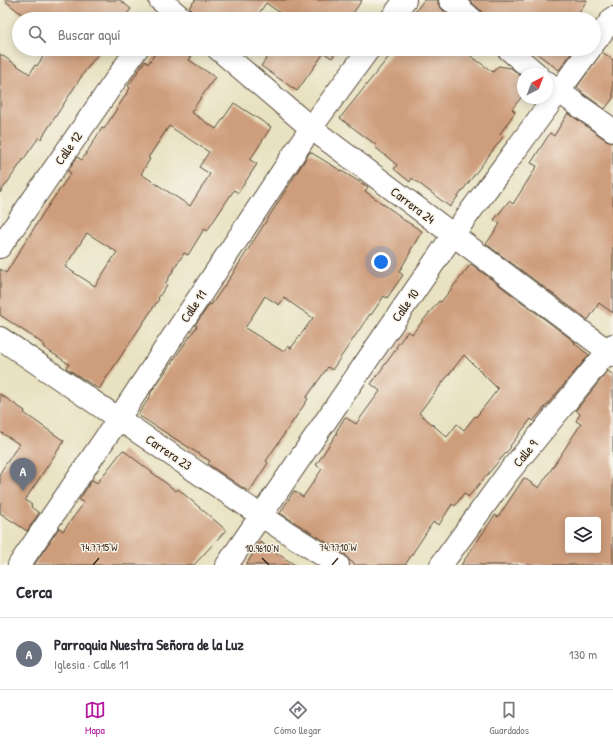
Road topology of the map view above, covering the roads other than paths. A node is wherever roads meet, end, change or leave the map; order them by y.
1 (405, 0) edge
2 (450, 0) edge
3 (164, 6) edge
4 (173, 12) edge
5 (396, 12) edge
6 (464, 12) edge
7 (613, 18) edge
8 (601, 34) edge
9 (132, 56) edge
10 (226, 56) edge
11 (364, 56) edge
12 (516, 56) edge
13 (583, 56) edge
14 (530, 68) edge
15 (553, 86) edge
16 (553, 88) edge
17 (541, 104) edge
18 (311, 128) junction
19 (613, 130) edge
20 (453, 235) junction
21 (0, 248) edge
22 (0, 338) edge
23 (611, 350) edge
24 (119, 418) junction
25 (260, 515) junction
26 (20, 565) edge
27 (227, 565) edge
28 (338, 565) edge
29 (441, 565) edge

1 - 5 street
2 - 6 street
3 - 4 street
7 - 8 street
9 - 21 street, Calle 12
10 - 18 street, Carrera 24
11 - 18 street, Calle 11
12 - 14 street
13 - 15 street, Calle 10
16 - 19 street
17 - 20 street, Calle 10
18 - 20 street, Carrera 24
18 - 24 street, Calle 11
20 - 23 street, Carrera 24
20 - 25 street, Calle 10
22 - 24 street, Carrera 23
23 - 29 street, Calle 9
24 - 25 street, Carrera 23
24 - 26 street, Calle 11
25 - 27 street, Calle 10
25 - 28 street, Carrera 23

